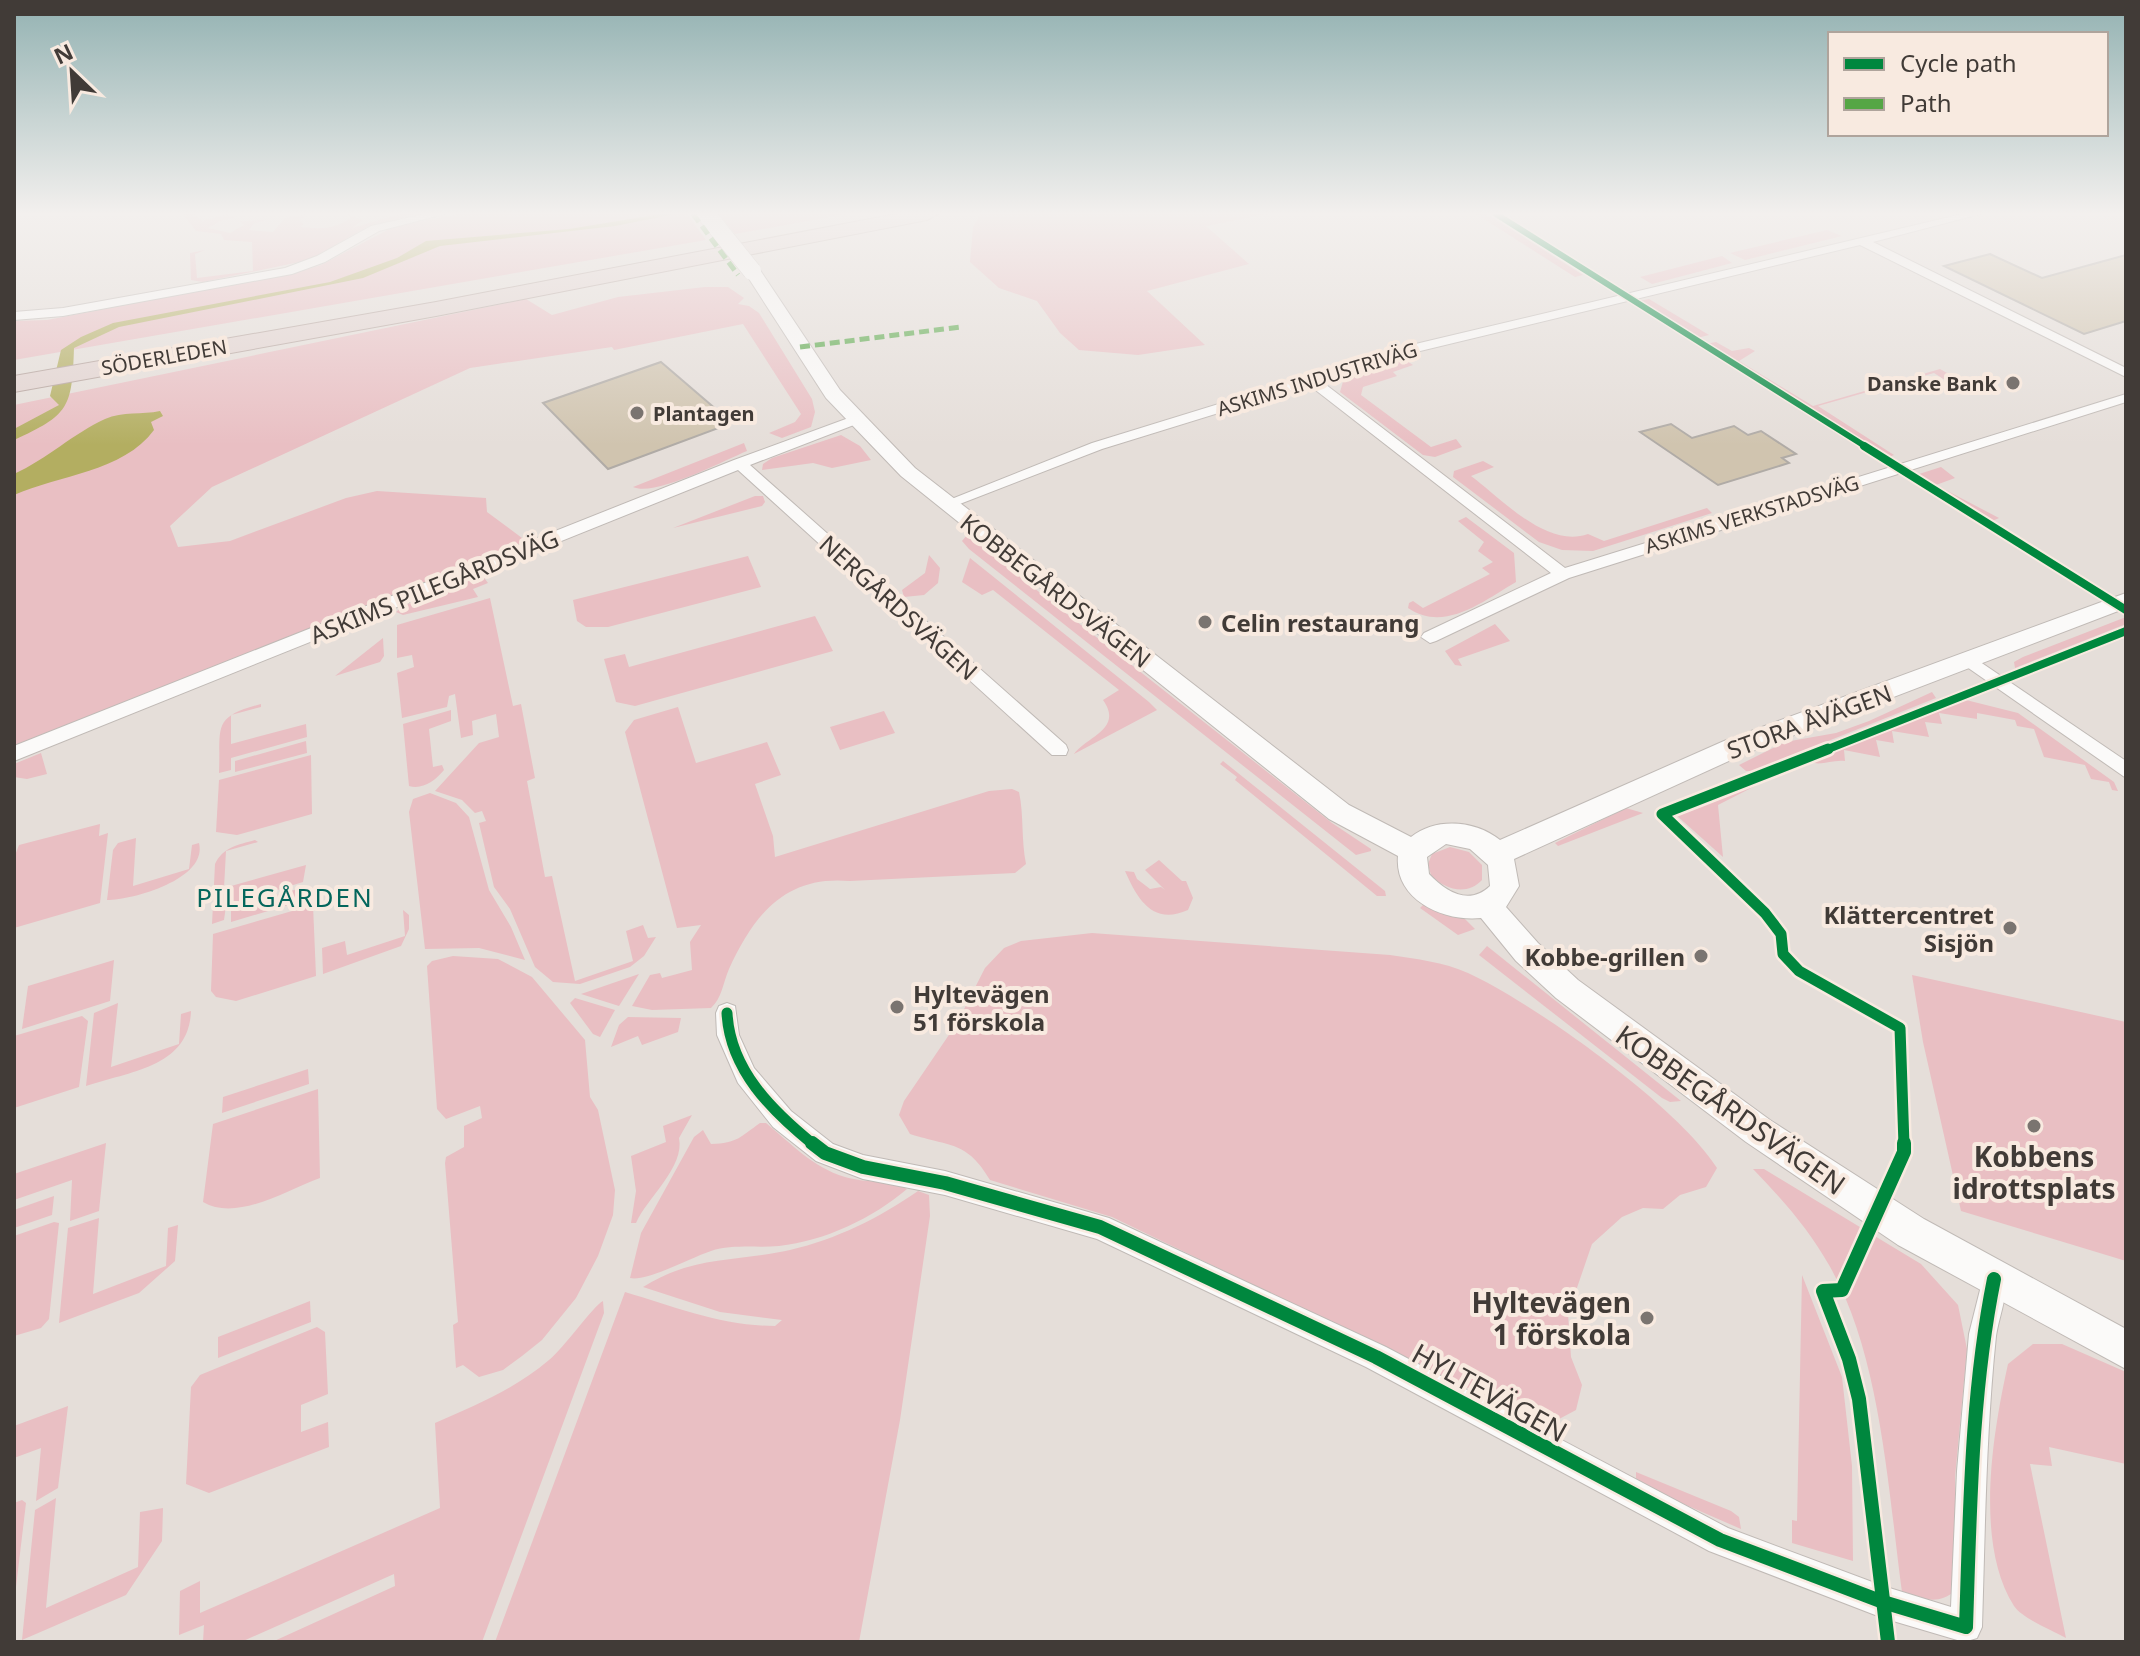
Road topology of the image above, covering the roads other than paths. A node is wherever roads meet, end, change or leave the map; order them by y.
1 (180, 291) edge
2 (490, 291) edge
3 (496, 291) edge
4 (765, 291) edge
5 (1649, 291) edge
6 (1963, 291) edge
7 (442, 301) junction
8 (14, 316) edge
9 (14, 362) edge
10 (14, 372) edge
11 (2126, 373) edge
12 (1311, 380) junction
13 (14, 384) edge
14 (14, 397) edge
15 (2126, 398) edge
16 (854, 420) junction
17 (739, 463) junction
18 (947, 504) junction
19 (1563, 574) junction
20 (2126, 600) edge
21 (1430, 637) dead end
22 (1970, 661) junction
23 (1059, 750) dead end
24 (14, 754) edge
25 (2126, 771) edge
26 (1413, 851) junction
27 (1497, 854) junction
28 (1487, 905) junction
29 (727, 1013) dead end
30 (1994, 1279) junction
31 (2126, 1350) edge

1 - 8 street
2 - 7 highway, SÖDERLEDEN
3 - 7 highway, SÖDERLEDEN
4 - 16 street, KOBBEGÅRDSVÄGEN, bridge
5 - 12 street, ASKIMS INDUSTRIVÄG
6 - 11 street
7 - 9 highway
7 - 10 highway, SÖDERLEDEN
7 - 13 highway, SÖDERLEDEN
7 - 14 highway
12 - 18 street, ASKIMS INDUSTRIVÄG
12 - 19 street
15 - 19 street, ASKIMS VERKSTADSVÄG
16 - 17 street, ASKIMS PILEGÅRDSVÄG
16 - 18 street, KOBBEGÅRDSVÄGEN
17 - 23 street, NERGÅRDSVÄGEN
17 - 24 street, ASKIMS PILEGÅRDSVÄG
18 - 26 street, KOBBEGÅRDSVÄGEN
19 - 21 street, ASKIMS VERKSTADSVÄG
20 - 22 street, STORA ÅVÄGEN
22 - 25 street
22 - 27 street, STORA ÅVÄGEN
26 - 27 street
26 - 28 street
27 - 28 street
28 - 30 street, KOBBEGÅRDSVÄGEN
29 - 30 street, HYLTEVÄGEN
30 - 31 street, KOBBEGÅRDSVÄGEN

